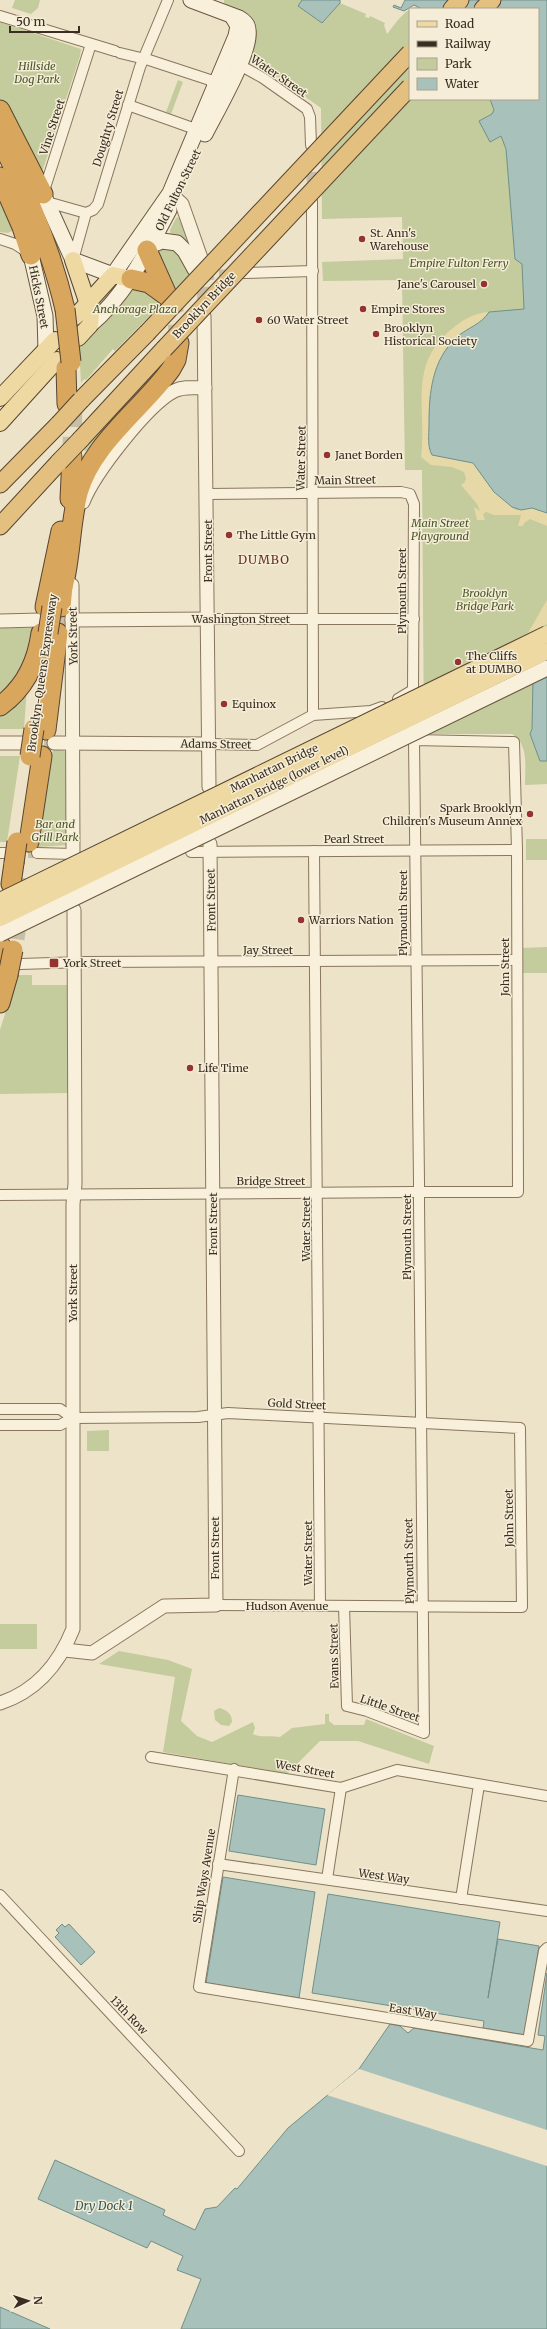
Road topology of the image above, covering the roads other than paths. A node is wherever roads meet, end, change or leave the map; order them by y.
1 (168, 0) edge
2 (191, 0) edge
3 (460, 0) edge
4 (492, 0) edge
5 (453, 8) edge
6 (484, 8) edge
7 (0, 16) edge
8 (232, 16) junction
9 (91, 44) junction
10 (409, 54) edge
11 (143, 59) junction
12 (233, 61) junction
13 (214, 87) junction
14 (409, 88) edge
15 (128, 105) junction
16 (0, 110) edge
17 (201, 132) junction
18 (0, 140) edge
19 (311, 145) tunnel mouth
20 (0, 154) edge
21 (0, 177) edge
22 (173, 195) junction
23 (45, 198) junction
24 (312, 201) tunnel mouth
25 (86, 213) junction
26 (0, 240) edge
27 (148, 248) junction
28 (31, 255) junction
29 (73, 260) junction
30 (198, 265) joint
31 (313, 272) junction
32 (113, 274) junction
33 (244, 274) tunnel mouth
34 (131, 279) junction
35 (88, 302) junction
36 (70, 313) junction
37 (204, 316) tunnel mouth
38 (90, 325) junction
39 (78, 338) dead end
40 (179, 343) tunnel mouth
41 (59, 356) junction
42 (205, 388) junction
43 (0, 398) edge
44 (70, 401) tunnel mouth
45 (0, 422) edge
46 (0, 484) edge
47 (313, 492) junction
48 (208, 494) junction
49 (410, 494) joint
50 (0, 526) edge
51 (69, 527) junction
52 (68, 586) junction
53 (209, 619) junction
54 (313, 619) junction
55 (414, 619) junction
56 (54, 620) junction
57 (0, 621) edge
58 (547, 634) edge
59 (547, 651) edge
60 (547, 668) edge
61 (413, 690) joint
62 (0, 706) edge
63 (313, 715) junction
64 (414, 740) joint
65 (0, 743) edge
66 (38, 743) junction
67 (73, 743) junction
68 (209, 744) junction
69 (209, 787) dead end
70 (210, 848) junction
71 (517, 850) junction
72 (314, 851) junction
73 (415, 851) junction
74 (191, 852) dead end
75 (73, 854) joint
76 (18, 859) edge
77 (0, 901) edge
78 (74, 910) dead end
79 (0, 918) edge
80 (7, 951) edge
81 (517, 960) junction
82 (316, 961) junction
83 (416, 961) junction
84 (212, 962) junction
85 (74, 963) junction
86 (0, 1003) edge
87 (419, 1192) junction
88 (518, 1192) joint
89 (318, 1193) junction
90 (74, 1194) junction
91 (213, 1194) junction
92 (0, 1195) edge
93 (0, 1409) edge
94 (214, 1415) junction
95 (72, 1418) junction
96 (319, 1418) junction
97 (420, 1423) junction
98 (0, 1426) edge
99 (520, 1428) joint
100 (216, 1605) junction
101 (320, 1606) junction
102 (344, 1606) junction
103 (422, 1606) junction
104 (522, 1607) joint
105 (65, 1650) junction
106 (0, 1703) edge
107 (347, 1706) joint
108 (424, 1733) joint
109 (151, 1757) dead end
110 (234, 1769) junction
111 (479, 1784) junction
112 (341, 1788) junction
113 (547, 1796) edge
114 (218, 1864) junction
115 (327, 1879) junction
116 (0, 1895) edge
117 (461, 1899) junction
118 (547, 1911) edge
119 (547, 1948) edge
120 (199, 1987) joint
121 (239, 2151) dead end

1 - 11 street, Doughty Street
2 - 8 main road
3 - 5 highway
4 - 6 highway
7 - 9 street
8 - 12 main road, Old Fulton Street
8 - 12 main road, Old Fulton Street
9 - 11 street
9 - 23 street, Vine Street
10 - 46 highway, Brooklyn Bridge, bridge
11 - 13 street
11 - 15 street, Doughty Street
12 - 13 main road, Old Fulton Street
12 - 17 main road, Old Fulton Street
12 - 19 street, Water Street
13 - 17 main road, Old Fulton Street
14 - 50 highway, Brooklyn Bridge, bridge
15 - 17 street
15 - 25 street, Doughty Street
16 - 23 highway
17 - 22 main road, Old Fulton Street
18 - 36 highway
20 - 41 highway
21 - 28 highway
22 - 27 main road, Old Fulton Street
22 - 30 street
22 - 32 main road, Old Fulton Street
23 - 25 street
23 - 29 main road
24 - 31 street, Water Street
25 - 29 street, Doughty Street
26 - 28 street, Hicks Street
27 - 30 main road
27 - 34 main road, Old Fulton Street
27 - 34 highway
28 - 41 main road, Hicks Street
29 - 32 main road
29 - 35 main road
31 - 33 street
31 - 47 street, Water Street
32 - 34 main road
32 - 35 main road, Old Fulton Street
34 - 38 main road, Old Fulton Street
35 - 36 main road, Old Fulton Street
35 - 38 main road
36 - 41 highway, bridge
37 - 42 street, Front Street
38 - 39 main road, Old Fulton Street
40 - 52 highway
41 - 43 main road
41 - 44 highway
41 - 45 main road
42 - 48 street, Front Street
42 - 51 street
47 - 48 street, Main Street
47 - 49 street, Main Street
47 - 54 street, Water Street
48 - 53 street, Front Street
49 - 55 street, Plymouth Street
51 - 52 highway, Brooklyn-Queens Expressway
51 - 56 highway, Brooklyn-Queens Expressway
52 - 56 highway, Brooklyn-Queens Expressway
53 - 54 street, Washington Street
53 - 56 street, Washington Street
53 - 68 street, Front Street
54 - 55 street, Washington Street
54 - 63 street, Water Street
55 - 61 street, Plymouth Street
56 - 57 street, Washington Street
56 - 62 highway
56 - 66 highway, Brooklyn-Queens Expressway
56 - 67 street, York Street
58 - 77 main road, Manhattan Bridge, bridge
59 - 79 main road, Manhattan Bridge (lower level), bridge
60 - 80 main road, bridge
61 - 63 street, Adams Street
63 - 68 street, Adams Street
64 - 71 street, John Street
64 - 73 street, Plymouth Street
65 - 66 street, Adams Street
66 - 67 street, Adams Street
66 - 76 highway, Brooklyn-Queens Expressway
67 - 68 street, Adams Street
67 - 75 street, York Street
68 - 69 street, Front Street
70 - 72 street, Pearl Street
70 - 74 street, Pearl Street
70 - 84 street, Front Street
71 - 73 street, Pearl Street
71 - 81 street, John Street
72 - 73 street, Pearl Street
72 - 82 street, Water Street
73 - 83 street, Plymouth Street
75 - 76 street
78 - 85 street, York Street
80 - 85 street, Jay Street
80 - 86 highway
81 - 83 street, Jay Street
81 - 88 street, John Street
82 - 83 street, Jay Street
82 - 84 street, Jay Street
82 - 89 street, Water Street
83 - 87 street, Plymouth Street
84 - 85 street, Jay Street
84 - 91 street, Front Street
85 - 90 street, York Street
87 - 88 street, Bridge Street
87 - 89 street, Bridge Street
87 - 97 street, Plymouth Street
89 - 91 street, Bridge Street
89 - 96 street, Water Street
90 - 91 street, Bridge Street
90 - 92 street, Bridge Street
90 - 95 street, York Street
91 - 94 street, Front Street
93 - 95 street, Gold Street
94 - 95 street, Gold Street
94 - 96 street, Gold Street
94 - 100 street, Front Street
95 - 98 street, Gold Street
95 - 105 street, York Street
96 - 97 street, Gold Street
96 - 101 street, Water Street
97 - 99 street, Gold Street
97 - 103 street, Plymouth Street
99 - 104 street, John Street
100 - 101 street, Hudson Avenue
100 - 105 street, Hudson Avenue
101 - 102 street, Hudson Avenue
102 - 103 street, Hudson Avenue
102 - 107 street, Evans Street
103 - 104 street, Hudson Avenue
103 - 108 street, Plymouth Street
105 - 106 street, York Street
107 - 108 street, Little Street
109 - 110 street, West Street
110 - 112 street, West Street
110 - 114 street, Ship Ways Avenue
111 - 112 street, West Street
111 - 113 street, West Street
111 - 117 street
112 - 115 street
114 - 115 street, West Way
114 - 120 street, Ship Ways Avenue
115 - 117 street, West Way
116 - 121 street, 13th Row
117 - 118 street, West Way
119 - 120 street, East Way

